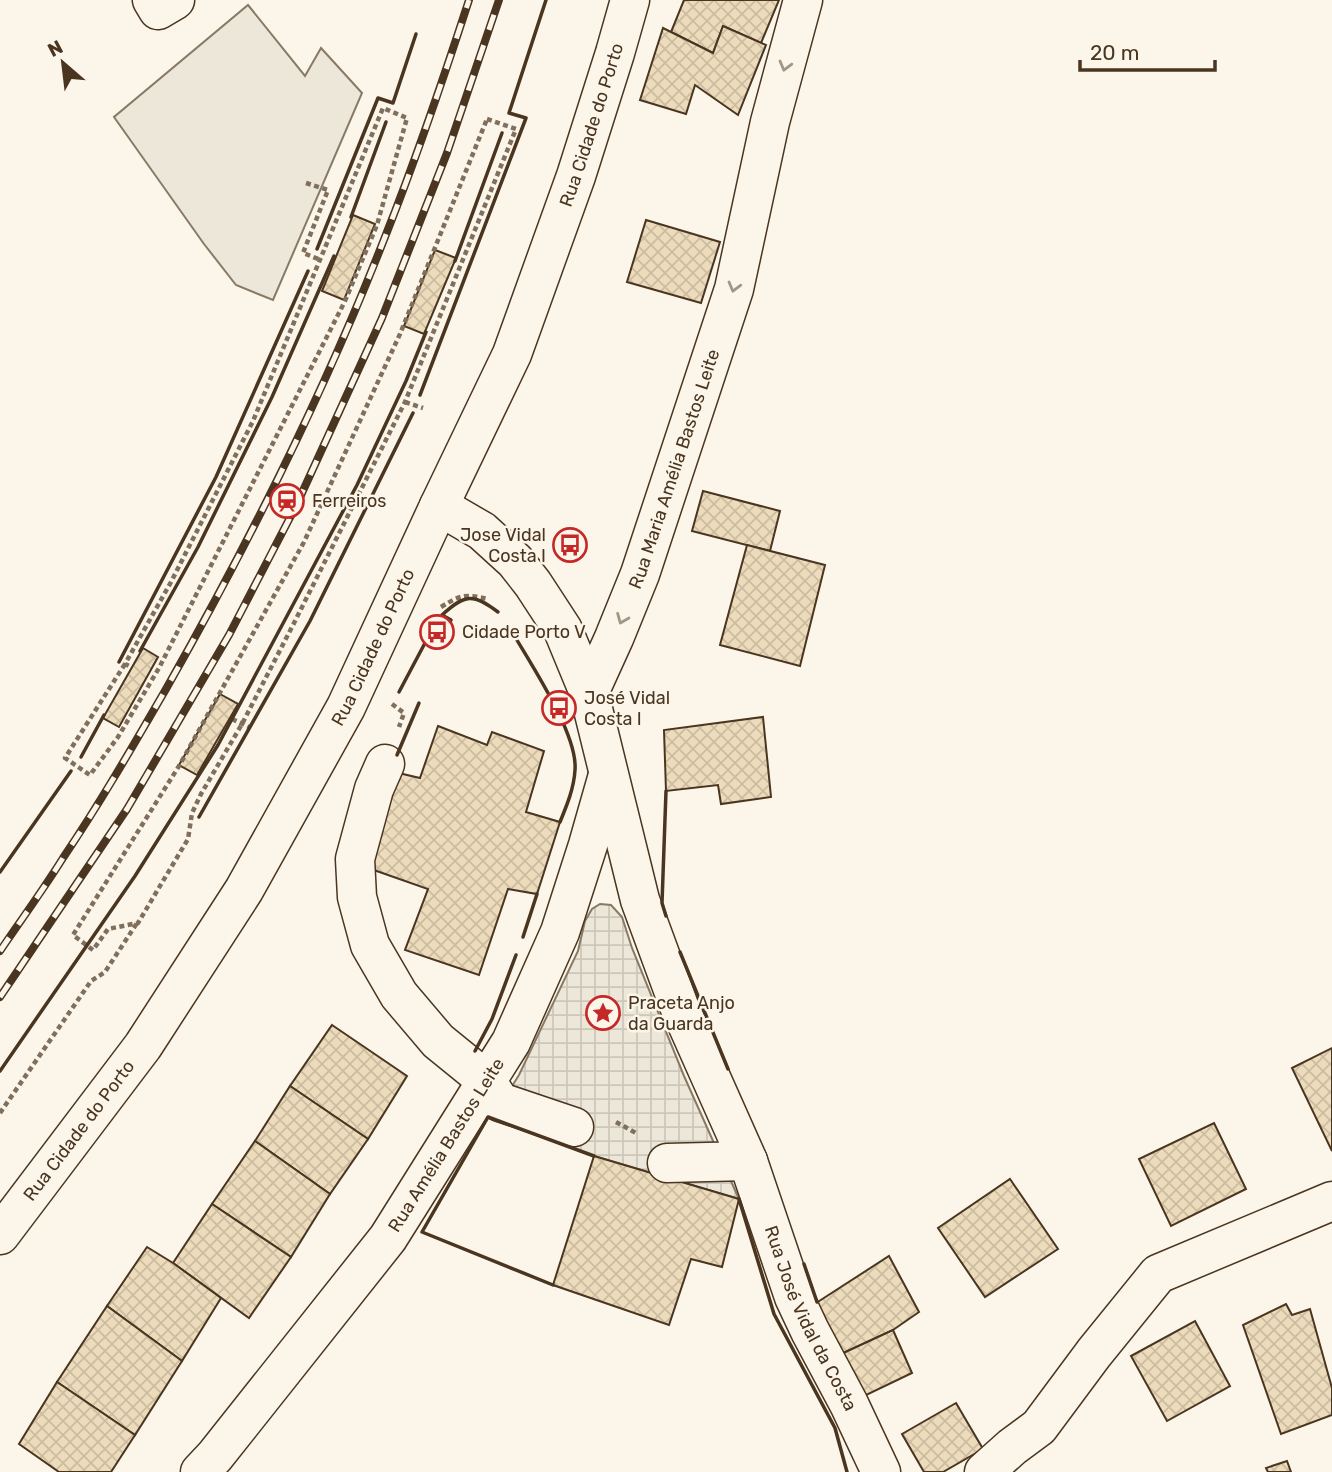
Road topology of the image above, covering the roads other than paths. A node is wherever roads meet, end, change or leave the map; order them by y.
1 (630, 0) edge
2 (803, 0) edge
3 (439, 506) junction
4 (589, 693) junction
5 (385, 764) dead end
6 (608, 774) junction
7 (486, 1080) junction
8 (574, 1127) dead end
9 (748, 1161) junction
10 (667, 1163) dead end
11 (1332, 1202) edge
12 (0, 1235) edge
13 (200, 1472) edge
14 (881, 1472) edge
15 (984, 1472) edge

1 - 3 street, Rua Cidade do Porto
2 -> 4 street, Rua Maria Amélia Bastos Leite
3 - 4 street
3 - 12 street, Rua Cidade do Porto
4 - 6 street
5 - 7 street
6 - 7 street, Rua Amélia Bastos Leite
6 - 9 street
7 - 8 street
7 - 13 street, Rua Amélia Bastos Leite
9 - 10 street
9 - 14 street, Rua José Vidal da Costa
11 - 15 street

